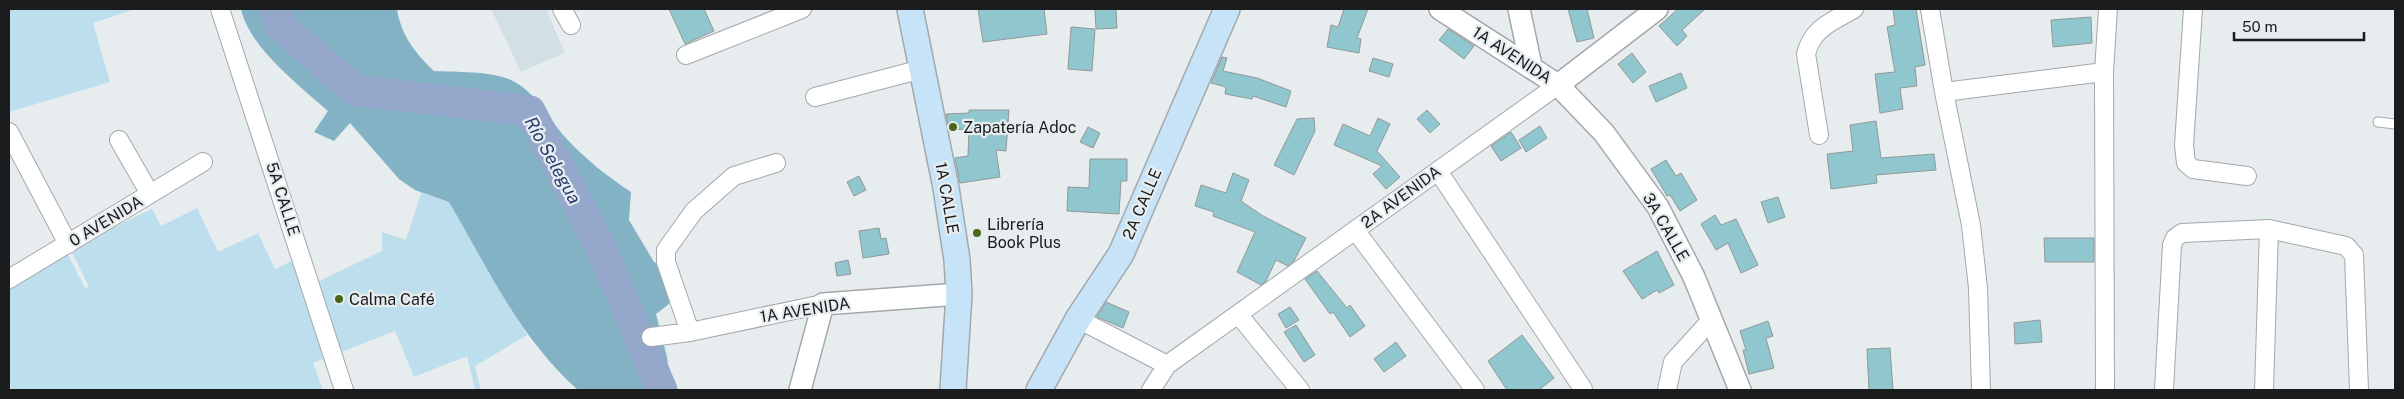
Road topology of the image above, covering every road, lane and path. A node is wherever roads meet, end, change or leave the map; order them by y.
1 (220, 9) edge
2 (562, 9) edge
3 (802, 9) edge
4 (910, 9) edge
5 (1227, 9) edge
6 (1440, 9) edge
7 (1519, 9) edge
8 (1657, 9) edge
9 (1854, 9) edge
10 (1930, 9) edge
11 (2108, 9) edge
12 (2193, 9) edge
13 (571, 25) dead end
14 (686, 55) dead end
15 (1530, 66) junction
16 (922, 69) junction
17 (2104, 72) junction
18 (1558, 85) junction
19 (1944, 92) junction
20 (815, 97) dead end
21 (2378, 122) dead end
22 (2395, 124) edge
23 (9, 132) edge
24 (1819, 135) dead end
25 (119, 140) dead end
26 (203, 162) dead end
27 (776, 163) dead end
28 (1438, 171) junction
29 (2247, 176) dead end
30 (150, 194) junction
31 (2269, 229) junction
32 (1355, 230) junction
33 (68, 244) junction
34 (9, 279) edge
35 (960, 294) junction
36 (823, 304) junction
37 (1238, 314) junction
38 (1712, 318) junction
39 (1078, 319) junction
40 (690, 332) junction
41 (652, 337) dead end
42 (1167, 365) junction
43 (1583, 389) edge
44 (344, 390) edge
45 (800, 390) edge
46 (953, 390) edge
47 (1039, 390) edge
48 (1151, 390) edge
49 (1300, 390) edge
50 (1475, 390) edge
51 (1667, 390) edge
52 (1740, 390) edge
53 (1981, 390) edge
54 (2106, 390) edge
55 (2164, 390) edge
56 (2264, 390) edge
57 (2359, 390) edge

1 - 44 street, 5A CALLE
2 - 13 street
3 - 14 street
4 - 16 main road, 1A CALLE
5 - 39 main road, 2A CALLE
6 - 15 street, 1A AVENIDA
7 - 15 street
8 - 18 street, 2A AVENIDA
9 - 24 street
10 - 19 street
11 - 17 street
12 - 29 street
15 - 18 street, 1A AVENIDA
16 - 20 street
16 - 35 main road, 1A CALLE
17 - 19 street
17 - 54 street
18 - 28 street, 2A AVENIDA
18 - 38 street, 3A CALLE
19 - 53 street
21 - 22 lane
23 - 33 street
25 - 30 street
26 - 30 street, 0 AVENIDA
27 - 40 street
28 - 32 street, 2A AVENIDA
28 - 43 street
30 - 33 street, 0 AVENIDA
31 - 55 street
31 - 56 street
31 - 57 street
32 - 37 street, 2A AVENIDA
32 - 50 street
33 - 34 street, 0 AVENIDA
35 - 36 street, 1A AVENIDA
35 - 46 main road, 1A CALLE
36 - 40 street, 1A AVENIDA
36 - 45 street
37 - 42 street, 2A AVENIDA
37 - 49 street
38 - 51 street
38 - 52 street, 3A CALLE
39 - 42 street
39 - 47 main road, 2A CALLE
40 - 41 street, 1A AVENIDA
42 - 48 street, 2A AVENIDA

